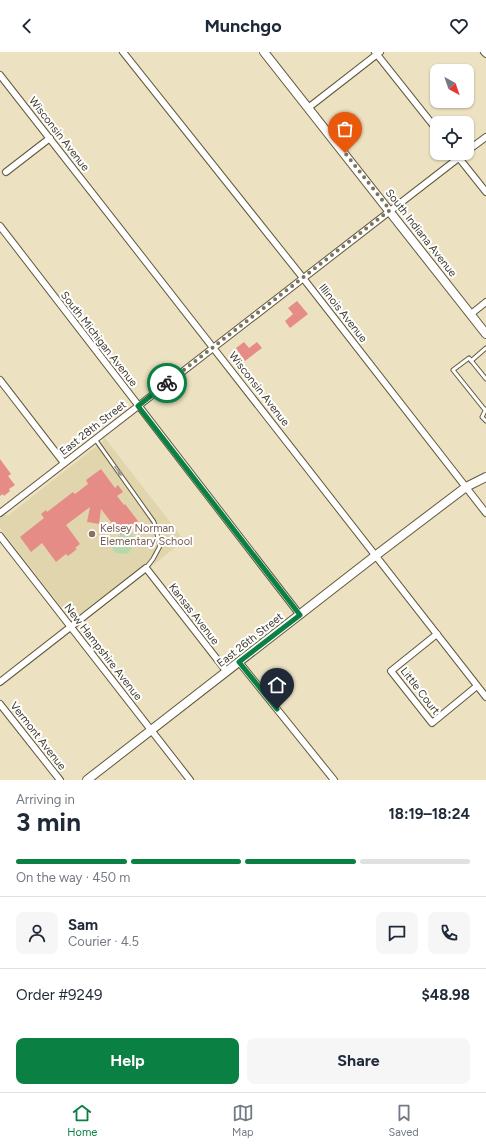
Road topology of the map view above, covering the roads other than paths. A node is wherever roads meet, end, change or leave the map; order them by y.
1 (123, 52) edge
2 (264, 52) edge
3 (377, 53) edge
4 (0, 75) edge
5 (308, 108) junction
6 (430, 121) edge
7 (486, 137) edge
8 (50, 138) junction
9 (474, 146) edge
10 (451, 160) edge
11 (461, 160) edge
12 (6, 172) dead end
13 (486, 192) edge
14 (390, 210) junction
15 (0, 226) edge
16 (303, 278) junction
17 (486, 302) edge
18 (470, 314) junction
19 (486, 334) edge
20 (214, 348) junction
21 (486, 348) edge
22 (471, 360) junction
23 (486, 379) edge
24 (0, 380) edge
25 (138, 406) junction
26 (485, 409) edge
27 (486, 421) edge
28 (95, 439) junction
29 (64, 463) junction
30 (486, 477) edge
31 (466, 487) junction
32 (0, 513) edge
33 (486, 513) edge
34 (0, 536) edge
35 (375, 556) junction
36 (146, 568) junction
37 (300, 615) junction
38 (70, 626) junction
39 (437, 634) junction
40 (239, 662) junction
41 (227, 672) junction
42 (0, 682) edge
43 (477, 686) junction
44 (486, 697) edge
45 (0, 704) edge
46 (151, 730) junction
47 (60, 780) edge
48 (88, 780) edge
49 (190, 780) edge
50 (334, 780) edge

1 - 16 street, Illinois Avenue
2 - 5 street, South Indiana Avenue
3 - 5 street
3 - 6 street
4 - 8 street, Wisconsin Avenue
5 - 14 street, South Indiana Avenue
7 - 9 street, East 28th Street
8 - 12 street
8 - 20 street, Wisconsin Avenue
10 - 14 street, East 28th Street
11 - 13 street
14 - 16 street, East 28th Street
14 - 18 street, South Indiana Avenue
15 - 25 street, South Michigan Avenue
16 - 20 street, East 28th Street
16 - 31 street, Illinois Avenue
17 - 18 street
18 - 19 street, South Indiana Avenue
20 - 25 street, East 28th Street
20 - 35 street, Wisconsin Avenue
21 - 22 lane
22 - 23 lane
22 - 26 lane
24 - 29 street
25 - 28 street, East 28th Street
25 - 37 street, South Michigan Avenue
26 - 27 lane
28 - 29 street, East 28th Street
28 -> 36 lane
29 - 32 street, East 28th Street
30 - 31 street, East 26th Street
31 - 33 street, Illinois Avenue
31 - 35 street, East 26th Street
34 - 38 street, New Hampshire Avenue
35 - 37 street, East 26th Street
35 - 39 street, Wisconsin Avenue
36 - 38 street
36 - 41 street, Kansas Avenue
37 - 40 street, East 26th Street
38 - 42 street
38 - 46 street, New Hampshire Avenue
39 - 43 street, Wisconsin Avenue
39 - 43 street, Little Court
40 - 41 street, East 26th Street
40 - 50 street
41 - 46 street, East 26th Street
43 - 44 street, Wisconsin Avenue
45 - 47 street, Vermont Avenue
46 - 48 street, East 26th Street
46 - 49 street, New Hampshire Avenue

